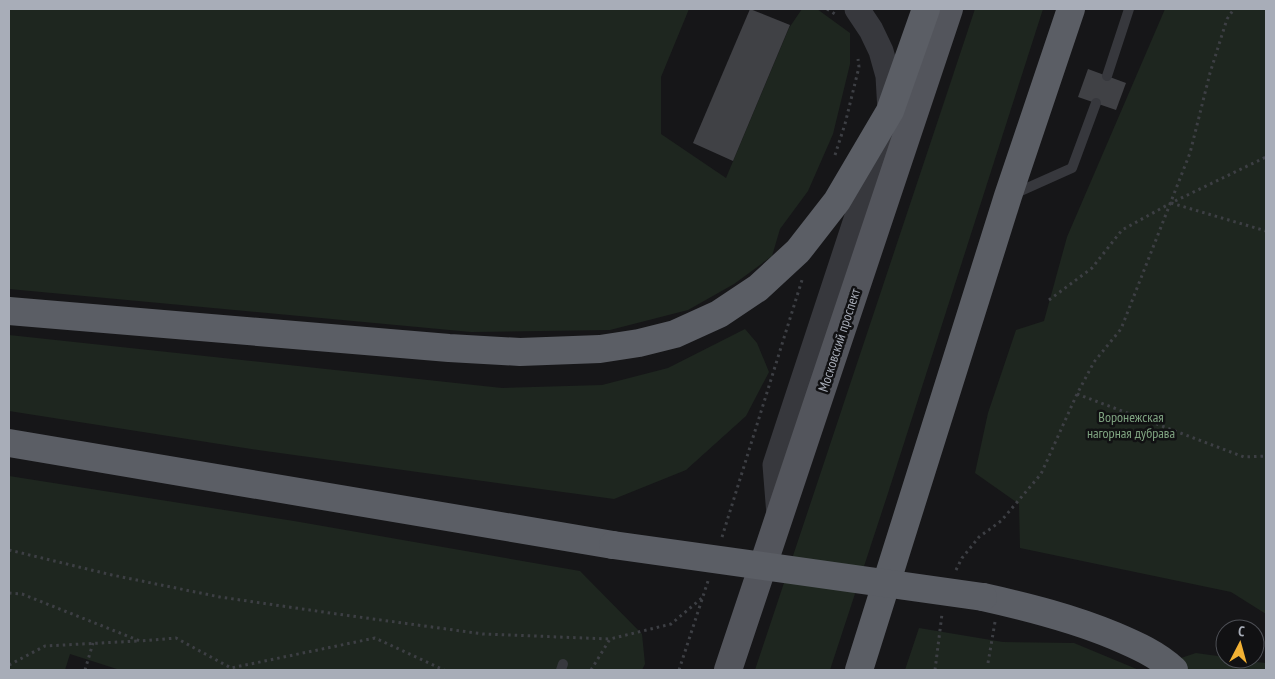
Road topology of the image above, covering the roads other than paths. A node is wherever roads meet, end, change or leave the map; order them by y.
1 (926, 9) edge
2 (949, 9) edge
3 (1071, 9) edge
4 (1129, 9) edge
5 (850, 14) edge
6 (1107, 76) dead end
7 (1096, 103) dead end
8 (890, 111) junction
9 (1008, 196) junction
10 (9, 311) edge
11 (9, 443) edge
12 (779, 520) junction
13 (728, 670) edge
14 (859, 670) edge
15 (1174, 670) edge

1 - 8 highway
2 - 12 main road, Московский проспект
3 - 9 highway
4 - 6 lane
5 - 8 street
7 - 9 lane
8 - 10 highway
8 - 12 street
9 - 14 highway
11 - 15 highway, bridge
12 - 13 main road, Московский проспект

